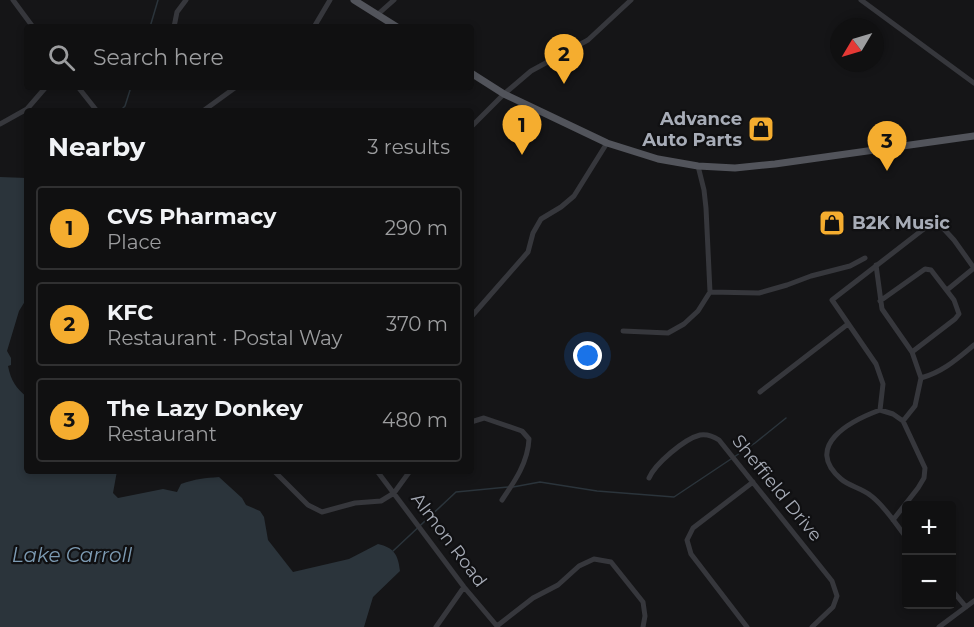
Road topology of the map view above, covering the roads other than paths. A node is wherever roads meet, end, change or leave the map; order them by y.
1 (13, 0) edge
2 (186, 0) edge
3 (330, 0) edge
4 (354, 0) edge
5 (394, 0) edge
6 (631, 0) edge
7 (861, 0) edge
8 (377, 15) junction
9 (31, 24) edge
10 (175, 24) edge
11 (316, 24) edge
12 (392, 24) edge
13 (474, 75) edge
14 (974, 83) edge
15 (43, 90) edge
16 (80, 90) edge
17 (232, 90) edge
18 (504, 94) junction
19 (28, 108) edge
20 (95, 108) edge
21 (210, 108) edge
22 (24, 111) edge
23 (0, 124) edge
24 (474, 124) edge
25 (974, 136) edge
26 (607, 143) junction
27 (698, 166) junction
28 (863, 259) dead end
29 (876, 265) junction
30 (974, 268) edge
31 (947, 290) junction
32 (710, 292) junction
33 (880, 301) junction
34 (474, 314) edge
35 (848, 324) junction
36 (623, 331) dead end
37 (974, 345) edge
38 (912, 352) junction
39 (921, 378) junction
40 (760, 392) dead end
41 (880, 410) junction
42 (474, 421) edge
43 (903, 421) junction
44 (277, 474) edge
45 (379, 474) edge
46 (408, 474) edge
47 (648, 478) dead end
48 (753, 482) junction
49 (394, 493) junction
50 (502, 500) dead end
51 (893, 520) junction
52 (902, 532) edge
53 (464, 587) junction
54 (956, 596) edge
55 (974, 601) edge
56 (966, 607) junction
57 (498, 626) edge
58 (436, 627) edge
59 (643, 627) edge
60 (747, 627) edge
61 (812, 627) edge
62 (939, 627) edge

1 - 9 street
2 - 10 street
3 - 11 street
4 - 8 main road
5 - 8 street
6 - 18 street
7 - 14 street
8 - 12 main road
13 - 18 main road
15 - 19 street
16 - 20 street
17 - 21 street
18 - 24 street
18 - 26 main road
22 - 23 street
25 - 27 main road
26 - 27 main road
26 - 34 street
27 - 32 street
28 - 32 street
29 - 30 street
29 - 33 street
29 - 35 street
30 - 31 street
31 - 33 street
31 - 38 street
32 - 36 street
33 - 38 street
35 - 40 street
35 - 41 street
37 - 39 street
38 - 39 street
39 - 43 street
41 - 43 street
41 - 51 street
42 - 50 street
43 - 51 street
44 - 49 street
45 - 49 street, Almon Road
46 - 49 street
47 - 48 street, Sheffield Drive
48 - 60 street
48 - 61 street, Sheffield Drive
49 - 53 street, Almon Road
51 - 52 street
53 - 57 street, Almon Road
53 - 58 street
54 - 56 street
55 - 56 street
56 - 62 street
57 - 59 street

